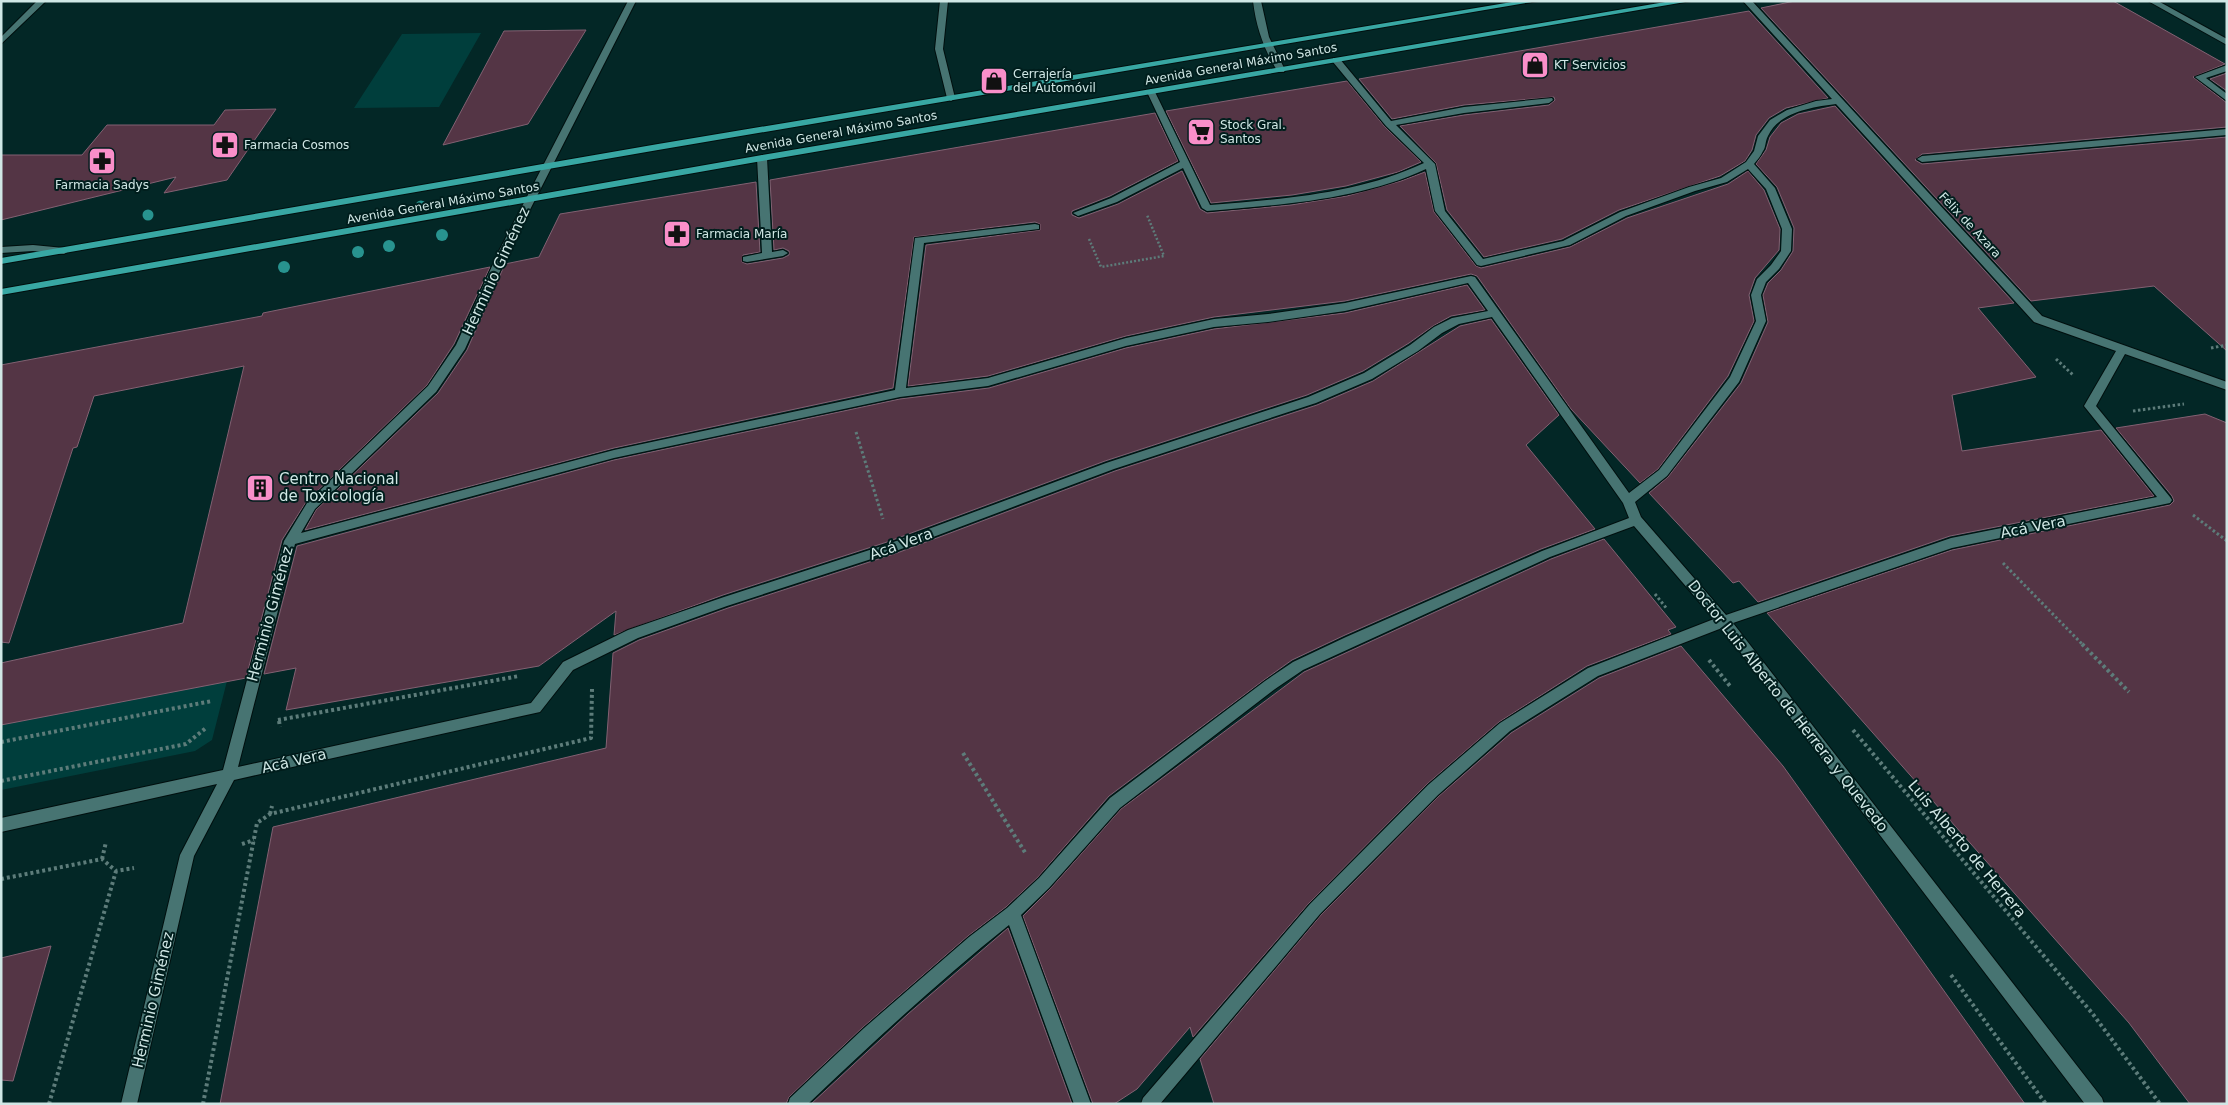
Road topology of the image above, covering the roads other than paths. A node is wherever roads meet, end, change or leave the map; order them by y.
1 (42, 1) edge
2 (632, 1) edge
3 (944, 1) edge
4 (1256, 1) edge
5 (1534, 1) edge
6 (1687, 1) edge
7 (1747, 1) edge
8 (2152, 1) edge
9 (1, 42) edge
10 (2227, 43) edge
11 (1266, 46) junction
12 (1336, 60) junction
13 (2227, 68) edge
14 (1282, 70) junction
15 (1151, 92) junction
16 (951, 98) junction
17 (2227, 98) edge
18 (1549, 100) dead end
19 (1838, 101) junction
20 (1389, 124) junction
21 (2227, 132) edge
22 (762, 158) junction
23 (1922, 160) dead end
24 (1185, 163) junction
25 (1430, 164) junction
26 (1749, 164) junction
27 (548, 166) junction
28 (530, 200) junction
29 (1078, 214) road end
30 (1035, 227) dead end
31 (1, 250) edge
32 (64, 251) junction
33 (783, 253) dead end
34 (767, 256) junction
35 (747, 259) dead end
36 (1, 261) edge
37 (1, 292) edge
38 (1494, 313) junction
39 (2122, 349) junction
40 (2227, 378) edge
41 (2212, 381) junction
42 (2227, 386) edge
43 (900, 393) junction
44 (1628, 501) junction
45 (1636, 520) junction
46 (290, 542) junction
47 (1724, 621) junction
48 (228, 777) junction
49 (1, 825) edge
50 (1012, 913) junction
51 (129, 1104) edge
52 (796, 1104) edge
53 (1083, 1104) edge
54 (1149, 1104) edge
55 (2096, 1104) edge

1 - 9 street
2 - 27 street, Herminio Giménez
3 - 16 street
4 - 11 street
5 - 11 main road, Avenida General Máximo Santos
6 - 12 main road, Avenida General Máximo Santos
7 - 19 street, Félix de Azara
8 - 10 street
11 - 14 street
11 - 16 main road, Avenida General Máximo Santos
12 - 14 main road, Avenida General Máximo Santos
12 - 20 street
13 - 17 street
14 - 15 main road, Avenida General Máximo Santos
15 - 22 main road, Avenida General Máximo Santos
15 - 24 street
16 - 27 main road, Avenida General Máximo Santos
18 - 20 street
19 - 26 street
19 - 39 street, Félix de Azara
20 - 25 street
21 - 23 street
22 - 28 main road, Avenida General Máximo Santos
22 - 34 street
24 - 25 street
24 - 29 street
25 - 26 street
26 - 44 street
27 - 28 street, Herminio Giménez
27 - 32 main road, Avenida General Máximo Santos
28 - 37 main road, Avenida General Máximo Santos
28 - 46 street, Herminio Giménez
30 - 43 street
31 - 32 street
32 - 36 main road, Avenida General Máximo Santos
33 - 34 street
34 - 35 street
38 - 43 street, Doctor Luis Alberto de Herrera y Quevedo
38 - 44 street, Doctor Luis Alberto de Herrera y Quevedo
38 - 48 street, Acá Vera
39 - 41 street, Félix de Azara
39 - 47 street, Acá Vera
40 - 41 street
41 - 42 street, Félix de Azara
43 - 46 street
44 - 45 street, Doctor Luis Alberto de Herrera y Quevedo
45 - 47 street, Doctor Luis Alberto de Herrera y Quevedo
45 - 50 street
46 - 48 street, Herminio Giménez
47 - 54 street, Acá Vera
47 - 55 street, Doctor Luis Alberto de Herrera y Quevedo
48 - 49 street, Acá Vera
48 - 51 street, Herminio Giménez
50 - 52 street
50 - 53 street

